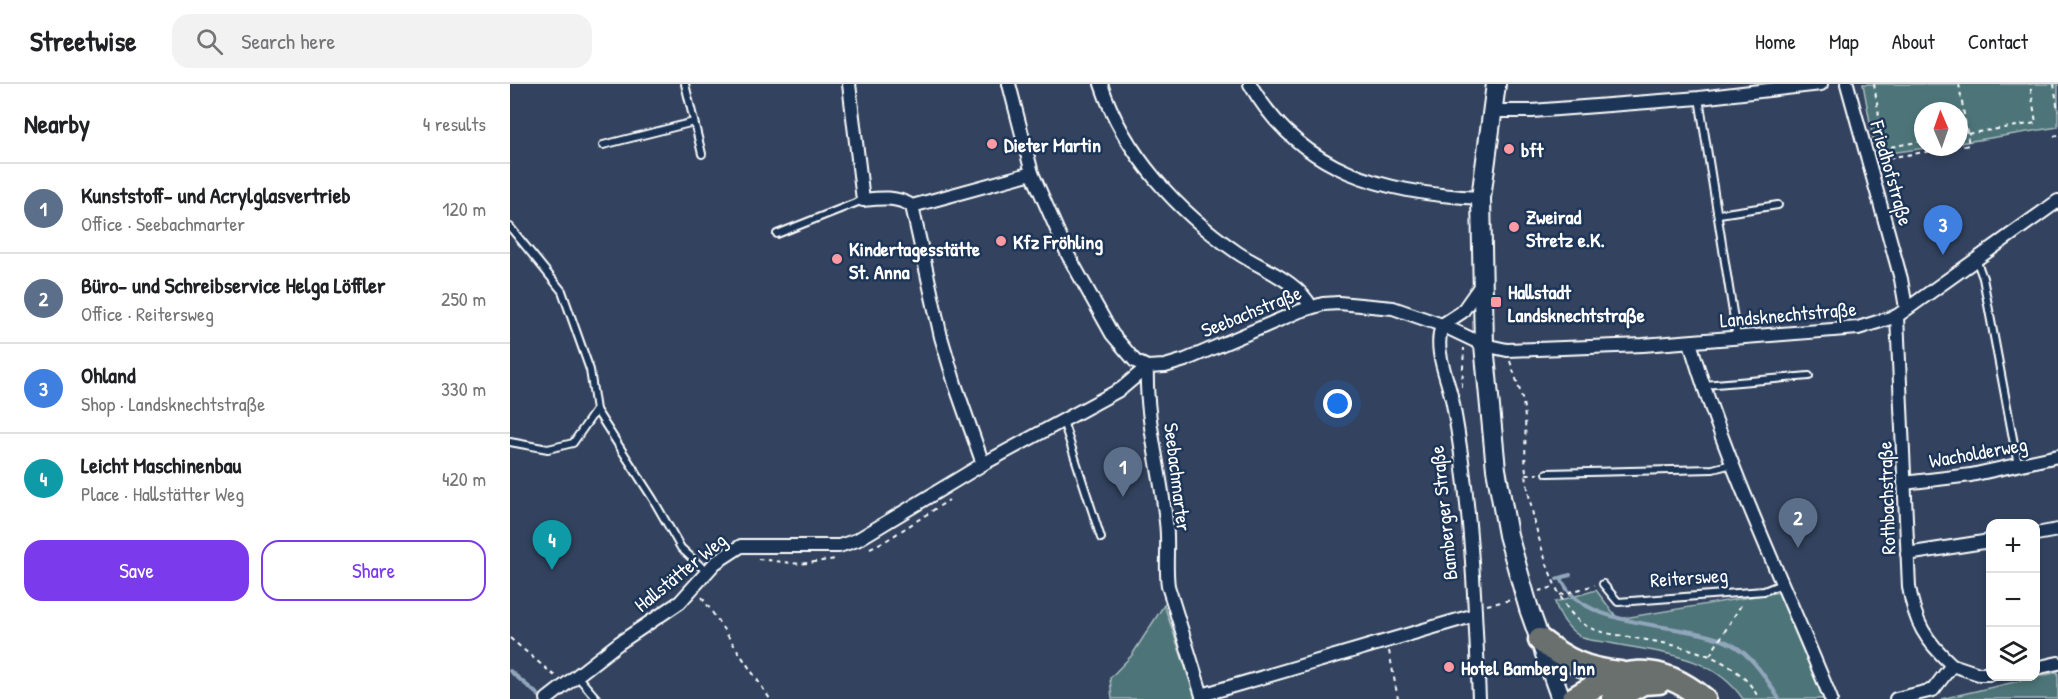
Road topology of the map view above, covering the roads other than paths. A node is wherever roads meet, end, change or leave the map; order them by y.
1 (685, 84) edge
2 (849, 84) edge
3 (1009, 84) edge
4 (1101, 84) edge
5 (1250, 84) edge
6 (1496, 84) edge
7 (1821, 84) edge
8 (1847, 84) edge
9 (1700, 98) junction
10 (1492, 111) junction
11 (694, 122) junction
12 (603, 144) dead end
13 (702, 154) dead end
14 (1032, 173) junction
15 (1481, 198) junction
16 (863, 200) junction
17 (2058, 201) edge
18 (1778, 205) dead end
19 (912, 206) junction
20 (1719, 214) junction
21 (510, 226) edge
22 (777, 234) dead end
23 (1976, 258) junction
24 (1481, 285) junction
25 (1311, 307) junction
26 (1902, 312) junction
27 (1442, 325) junction
28 (1737, 338) junction
29 (1690, 342) junction
30 (1484, 345) junction
31 (1147, 367) junction
32 (1809, 376) dead end
33 (1704, 385) junction
34 (596, 410) junction
35 (1063, 421) junction
36 (510, 442) edge
37 (2058, 456) edge
38 (983, 464) junction
39 (1732, 464) junction
40 (2018, 465) junction
41 (1547, 473) road end
42 (1904, 483) junction
43 (2058, 530) edge
44 (2040, 533) edge
45 (1101, 538) dead end
46 (1986, 542) edge
47 (1907, 554) junction
48 (708, 573) junction
49 (1784, 583) junction
50 (1603, 584) road end
51 (1476, 615) junction
52 (1540, 640) junction
53 (2058, 663) edge
54 (1952, 665) junction
55 (2040, 667) edge
56 (1620, 674) junction
57 (1986, 674) edge
58 (577, 676) junction
59 (1680, 684) junction
60 (549, 697) edge
61 (1202, 697) edge
62 (597, 699) edge
63 (1479, 699) edge
64 (1561, 699) edge
65 (1573, 699) edge
66 (1613, 699) edge
67 (1704, 699) edge
68 (1831, 699) edge
69 (1896, 699) edge

1 - 11 lane
2 - 16 street
3 - 14 street
4 - 25 street
5 - 15 street
6 - 10 main road
7 - 9 street
8 - 26 street, Friedhofstraße
9 - 10 street
9 - 20 lane
10 - 15 main road
11 - 12 lane
11 - 13 lane
14 - 19 street
14 - 31 street
15 - 24 main road
16 - 19 street
16 - 22 lane
17 - 23 street, Landsknechtstraße
18 - 20 lane
19 - 38 street
20 - 28 lane
21 - 34 lane
23 - 26 street, Landsknechtstraße
23 - 40 lane
24 - 27 street
24 - 30 main road
25 - 27 street, Seebachstraße
25 - 31 street, Seebachstraße
26 - 28 street, Landsknechtstraße
26 - 42 street, Rothbachstraße
27 - 30 street, Seebachstraße
27 - 51 street, Bamberger Straße
28 - 29 street, Landsknechtstraße
29 - 30 street, Landsknechtstraße
29 - 33 street
30 - 52 main road
31 - 35 street
31 - 61 street, Seebachmarter
32 - 33 lane
33 - 39 street
34 - 36 lane
34 - 48 lane
35 - 38 street
35 - 45 lane
37 - 40 street, Wacholderweg
38 - 48 street, Hallstätter Weg
39 - 41 lane
39 - 49 street
40 - 42 street, Wacholderweg
42 - 47 street, Rothbachstraße
43 - 44 street
46 - 47 street
47 - 54 street, Rothbachstraße
48 - 58 street, Hallstätter Weg
49 - 50 lane, Reitersweg
49 - 68 street
51 - 61 street, Seebachmarter
51 - 63 street, Bamberger Straße
52 - 56 highway
52 - 64 main road
53 - 55 street
54 - 57 street
54 - 69 street
56 - 59 highway
56 - 65 highway
58 - 60 street, Hallstätter Weg
58 - 62 lane
59 - 66 highway
59 - 67 highway

